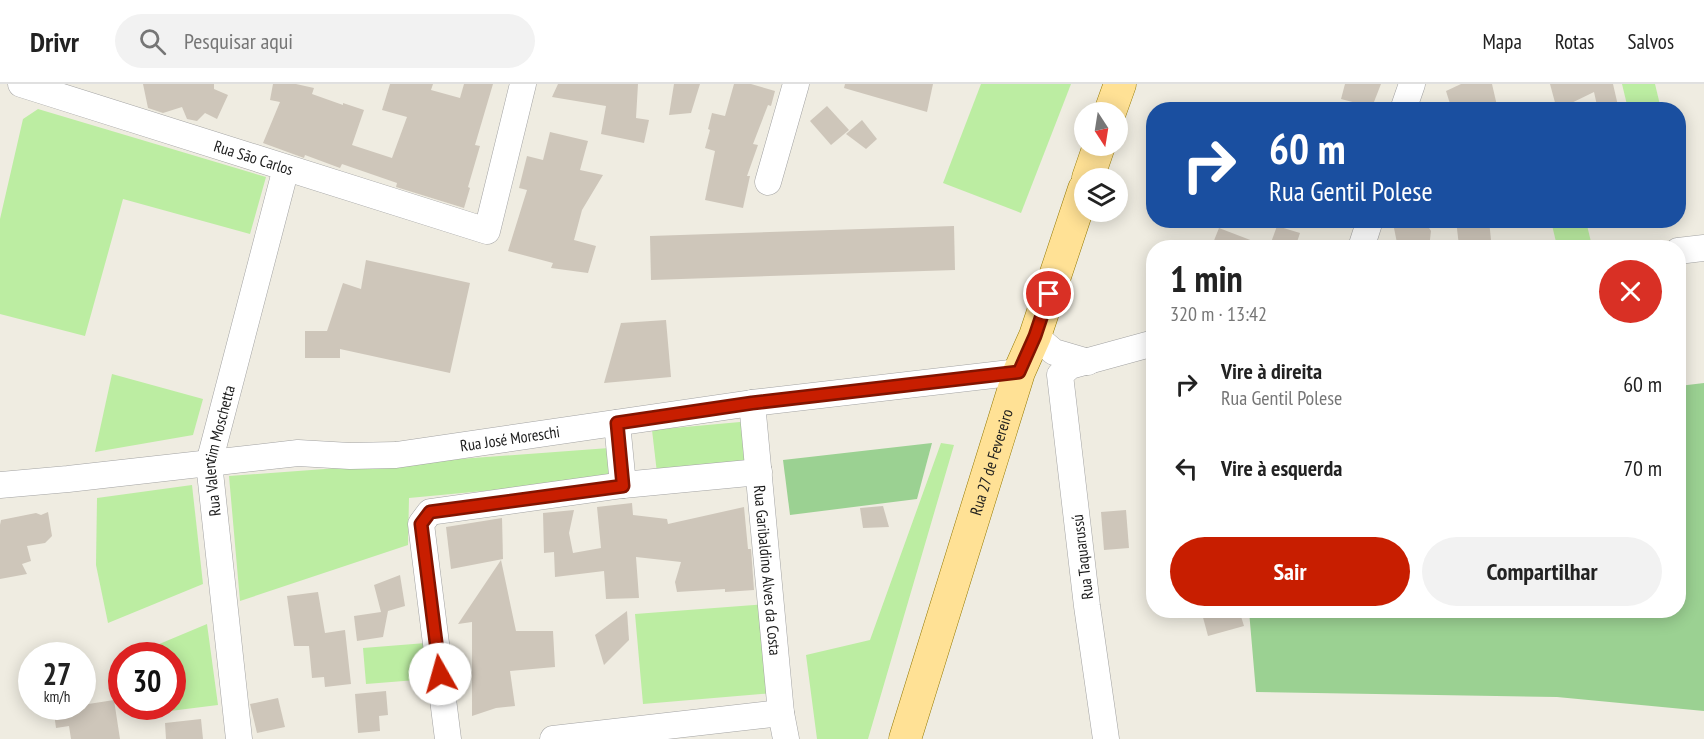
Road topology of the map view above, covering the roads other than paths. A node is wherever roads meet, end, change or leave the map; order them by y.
1 (65, 84) edge
2 (523, 84) edge
3 (796, 84) edge
4 (1120, 84) edge
5 (1412, 84) edge
6 (30, 87) edge
7 (1114, 102) edge
8 (1406, 102) edge
9 (286, 168) junction
10 (768, 182) dead end
11 (1074, 219) edge
12 (1704, 248) edge
13 (1686, 250) edge
14 (1035, 336) junction
15 (1146, 345) edge
16 (1088, 362) junction
17 (1019, 372) junction
18 (752, 403) junction
19 (617, 423) junction
20 (209, 463) junction
21 (759, 472) junction
22 (0, 485) edge
23 (623, 486) junction
24 (782, 713) junction
25 (239, 739) edge
26 (448, 739) edge
27 (553, 739) edge
28 (786, 739) edge
29 (905, 739) edge
30 (1106, 739) edge

1 - 6 street
2 - 9 street, Rua São Carlos
3 - 10 street
4 - 7 main road
5 - 8 street
6 - 9 street, Rua São Carlos
9 - 20 street, Rua Valentim Moschetta
11 - 14 main road, Rua 27 de Fevereiro
12 - 13 street
14 - 16 street
14 - 17 main road, Rua 27 de Fevereiro
15 - 16 street
16 - 30 street, Rua Taquarussú
17 - 18 street, Rua José Moreschi
17 - 29 main road, Rua 27 de Fevereiro
18 - 19 street, Rua José Moreschi
18 - 21 street, Rua Garibaldino Alves da Costa
19 - 20 street, Rua José Moreschi
19 - 23 street
20 - 22 street, Rua José Moreschi
20 - 25 street, Rua Valentim Moschetta
21 - 23 street
21 - 24 street, Rua Garibaldino Alves da Costa
23 - 26 street
24 - 27 street
24 - 28 street, Rua Garibaldino Alves da Costa

